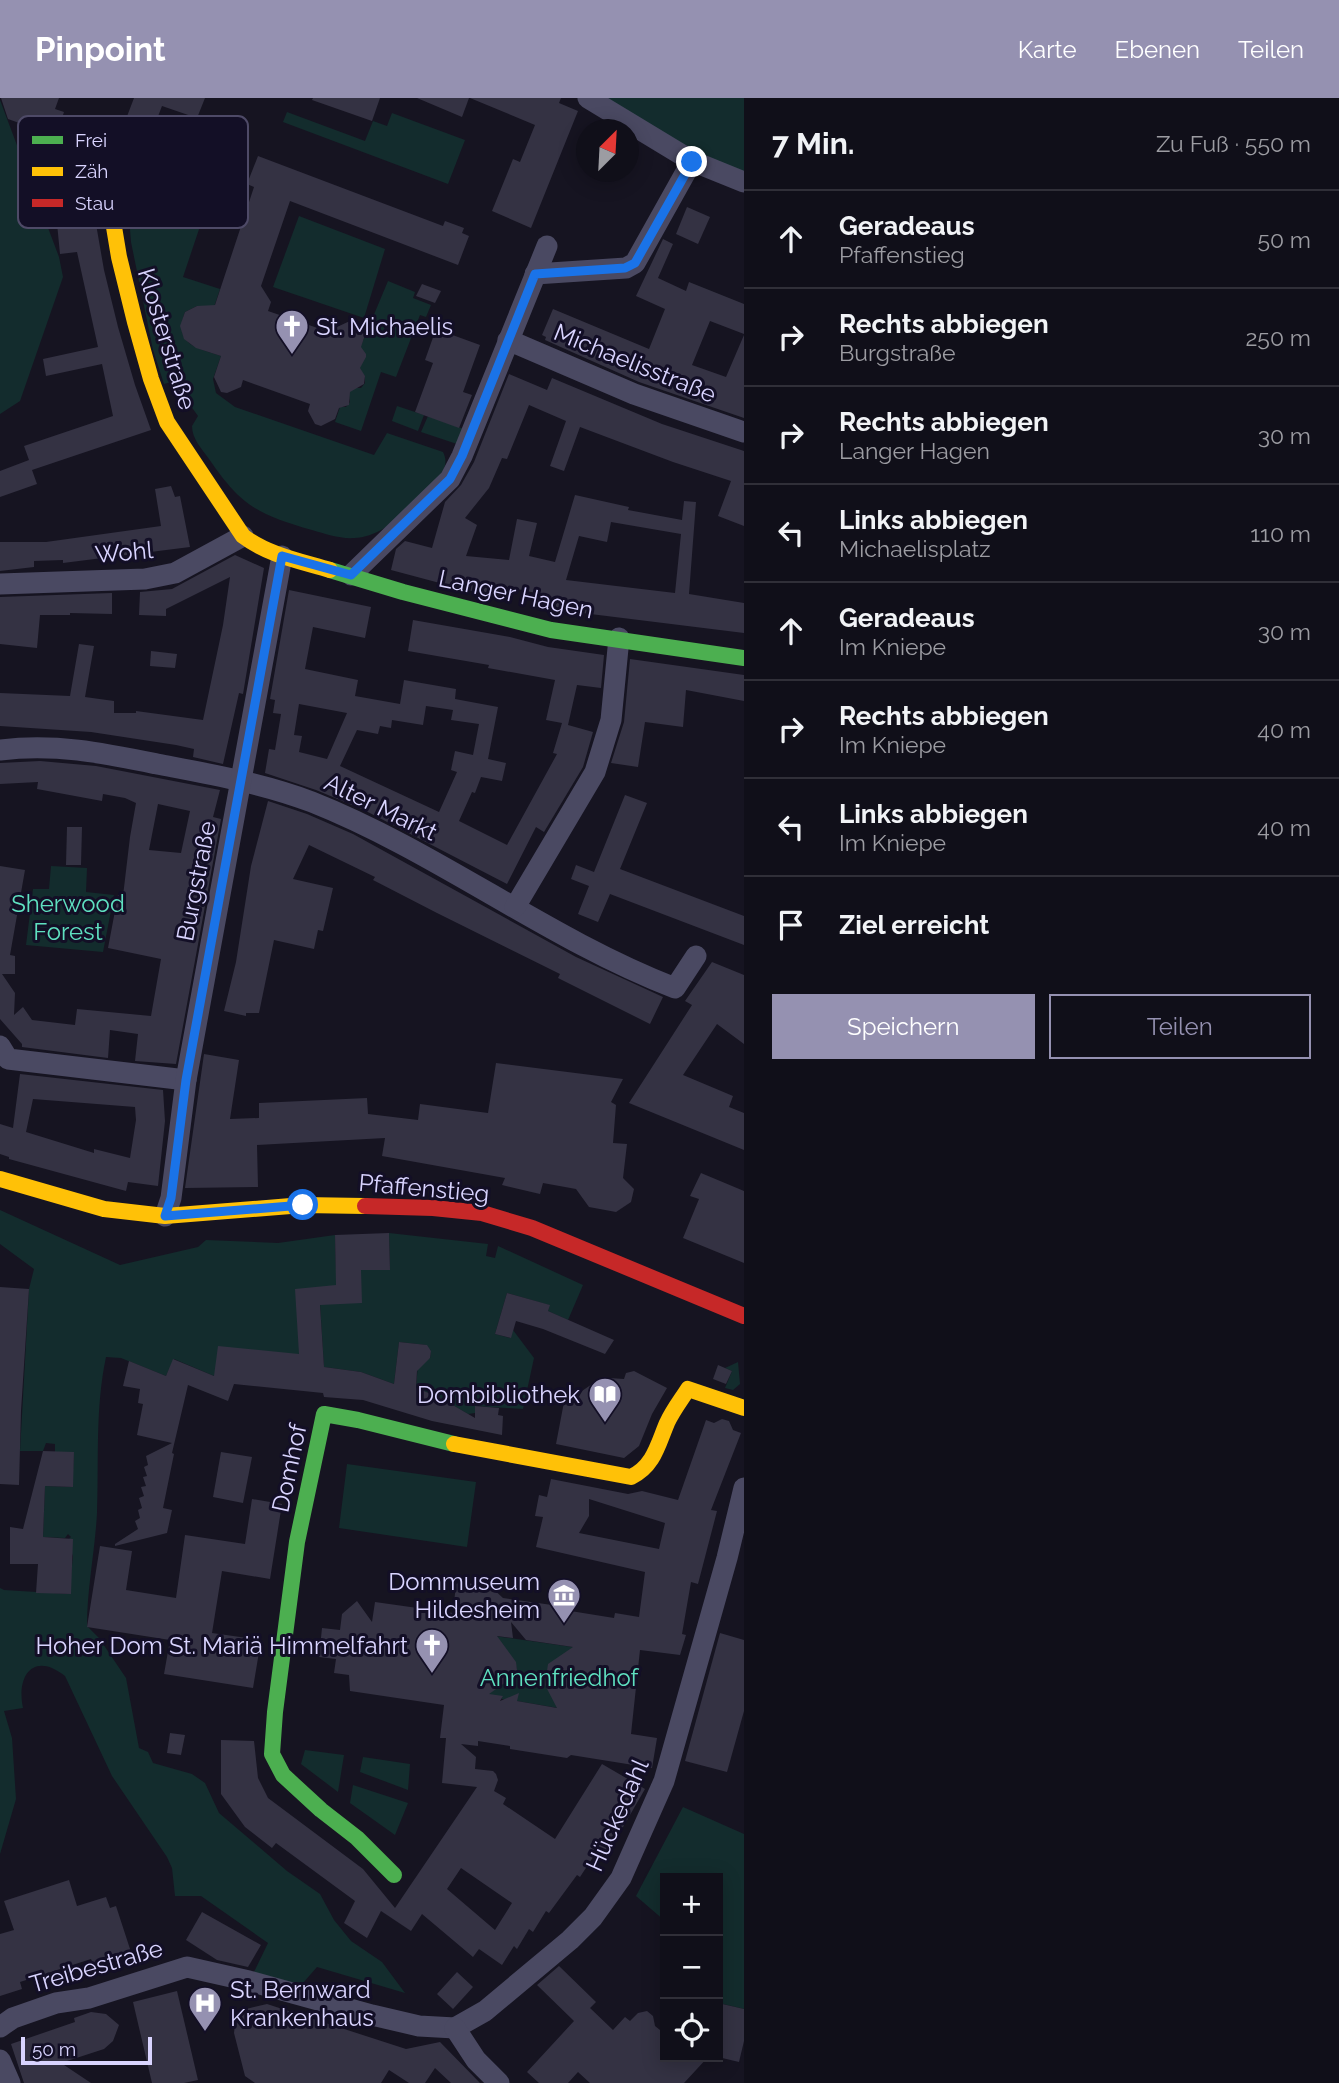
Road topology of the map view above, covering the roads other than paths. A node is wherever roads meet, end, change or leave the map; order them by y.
1 (588, 98) edge
2 (692, 162) junction
3 (744, 182) edge
4 (114, 228) edge
5 (547, 246) dead end
6 (535, 274) junction
7 (508, 340) junction
8 (744, 432) edge
9 (243, 536) junction
10 (282, 556) junction
11 (351, 575) junction
12 (0, 584) edge
13 (619, 638) junction
14 (744, 658) edge
15 (0, 750) edge
16 (242, 780) junction
17 (515, 908) junction
18 (696, 956) dead end
19 (0, 1046) edge
20 (186, 1080) junction
21 (0, 1179) edge
22 (165, 1216) junction
23 (744, 1317) edge
24 (744, 1408) edge
25 (744, 1488) edge
26 (736, 1563) edge
27 (394, 1875) dead end
28 (0, 2027) edge
29 (454, 2028) junction
30 (0, 2060) edge
31 (10, 2083) edge
32 (499, 2083) edge

1 - 2 street
2 - 3 street
2 - 6 street
4 - 9 street, Klosterstraße
5 - 6 street
6 - 7 street
7 - 8 street, Michaelisstraße
7 - 11 street
9 - 10 street, Klosterstraße
9 - 12 street, Wohl
10 - 11 street, Langer Hagen
10 - 16 street, Burgstraße
11 - 13 street, Langer Hagen
13 - 14 street, Langer Hagen
13 - 17 street
15 - 16 street, Alter Markt
16 - 17 street, Alter Markt
16 - 20 street, Burgstraße
17 - 18 street, Alter Markt
19 - 20 street
20 - 22 street, Burgstraße
21 - 22 street, Pfaffenstieg
22 - 23 street, Pfaffenstieg
24 - 27 street, Domhof
25 - 26 street, Hückedahl
26 - 29 street, Hückedahl
28 - 29 street, Treibestraße
29 - 32 street
30 - 31 street

